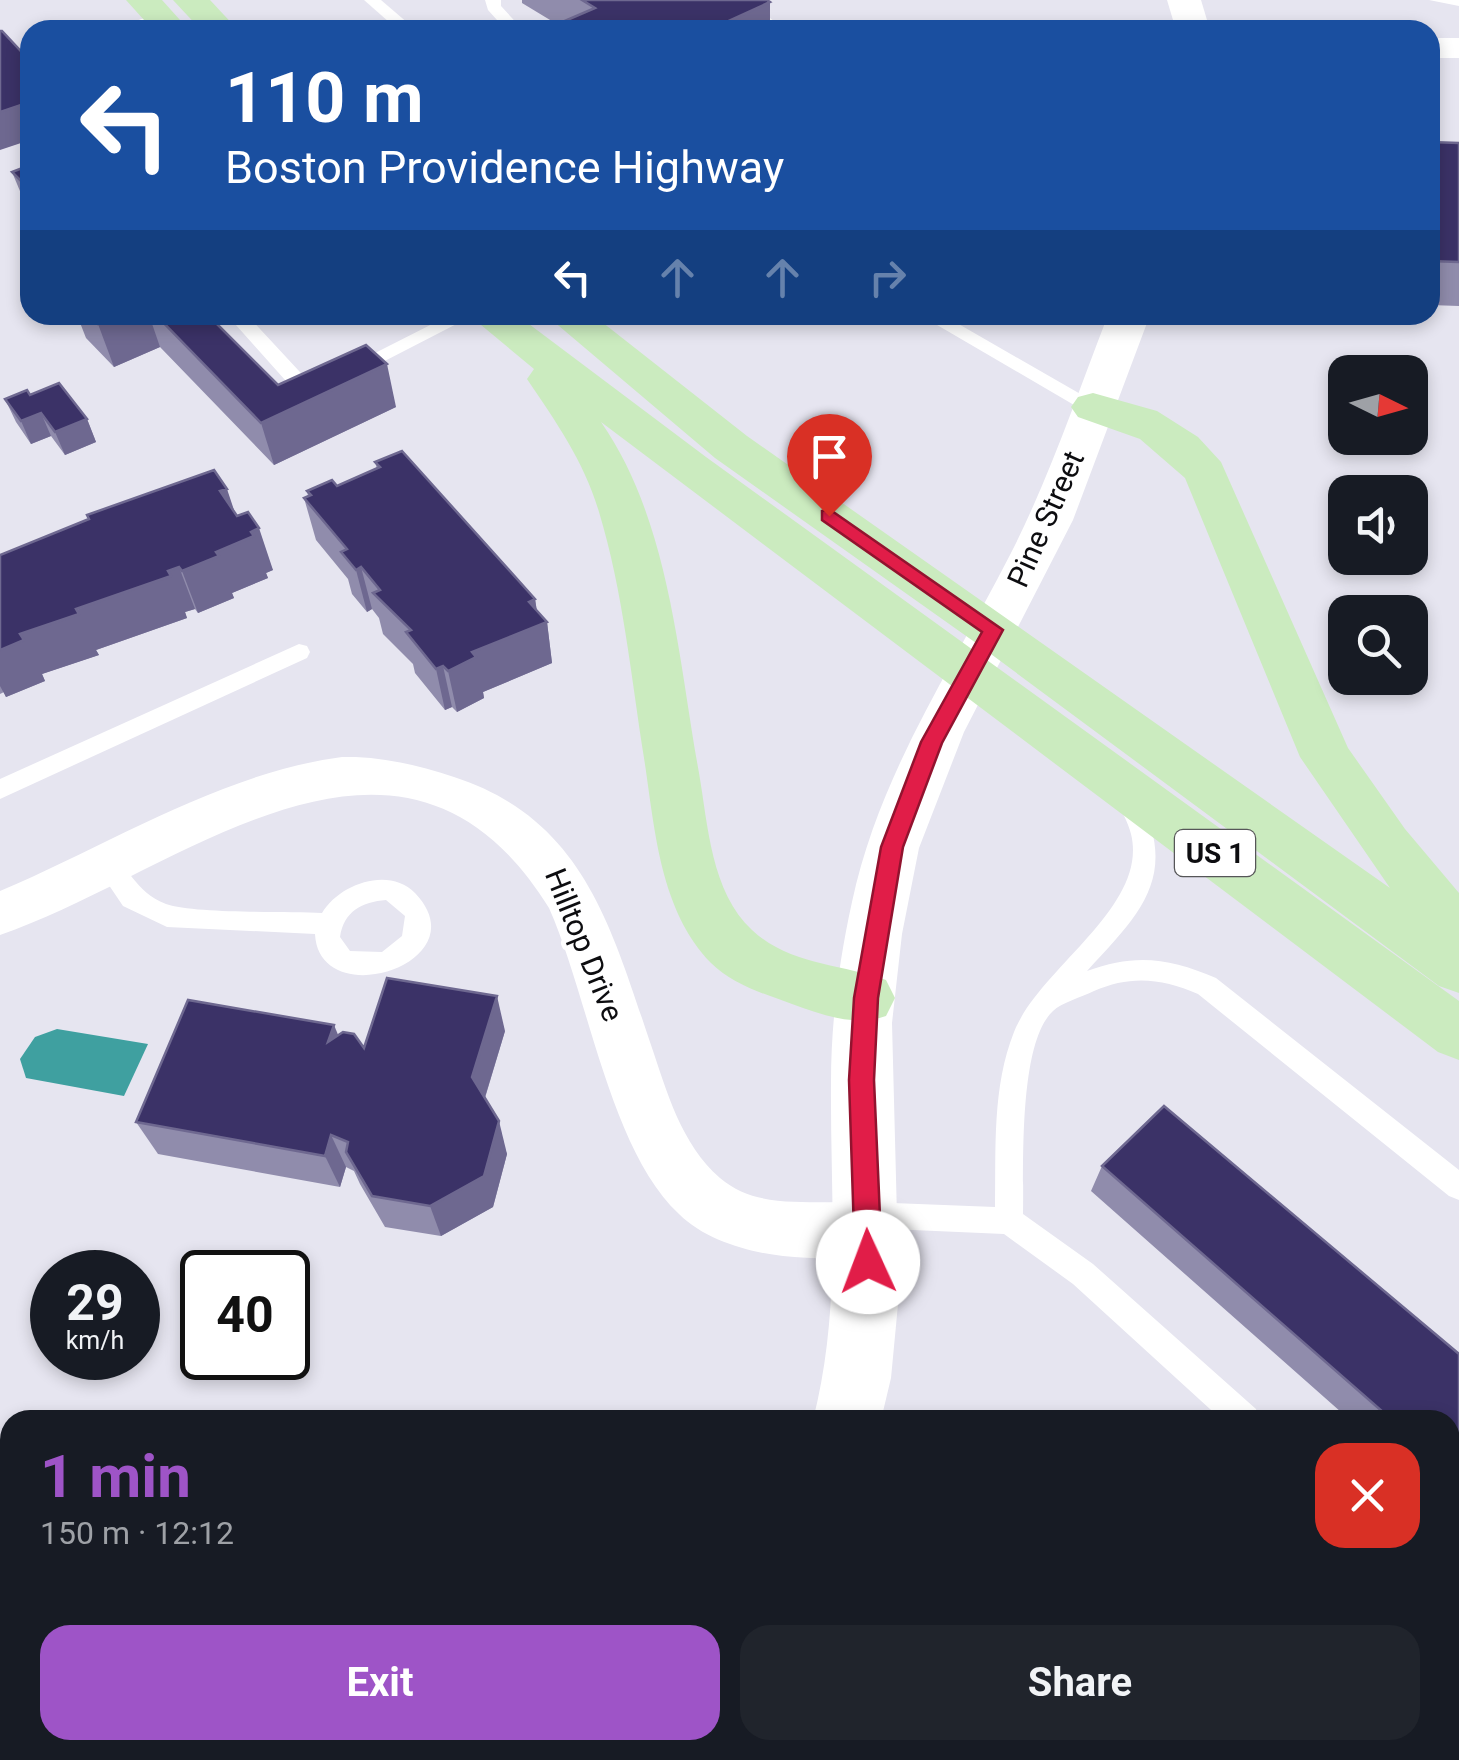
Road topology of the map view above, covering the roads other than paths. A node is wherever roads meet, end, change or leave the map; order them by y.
1 (190, 0) edge
2 (372, 0) edge
3 (733, 0) edge
4 (1436, 0) edge
5 (1459, 0) edge
6 (211, 20) edge
7 (396, 20) edge
8 (764, 20) edge
9 (245, 325) edge
10 (473, 325) edge
11 (493, 325) edge
12 (496, 325) edge
13 (579, 325) edge
14 (947, 325) edge
15 (1125, 325) edge
16 (1093, 406) junction
17 (982, 651) junction
18 (299, 652) dead end
19 (1114, 778) junction
20 (0, 790) edge
21 (108, 866) junction
22 (0, 914) edge
23 (328, 924) dead end
24 (1459, 932) edge
25 (1459, 969) edge
26 (866, 998) junction
27 (1047, 1002) junction
28 (1459, 1034) edge
29 (1459, 1187) edge
30 (1009, 1221) junction
31 (868, 1223) junction
32 (850, 1410) edge
33 (1234, 1410) edge

1 - 6 main road
2 - 7 lane
3 - 8 lane
4 - 5 lane
9 - 10 lane
11 - 26 main road
12 - 17 main road, US 1
13 - 17 main road, US 1
14 - 16 lane
15 - 16 street, Pine Street
16 - 17 street, Pine Street
16 - 24 main road
17 - 19 main road, US 1
17 - 25 main road, US 1
17 - 26 street, Pine Street
18 - 20 lane
19 - 27 lane
19 - 28 main road, US 1
21 - 22 street, Hilltop Drive
21 - 23 lane
21 - 31 street, Hilltop Drive
26 - 31 street, Pine Street
27 - 29 lane
27 - 30 lane
30 - 31 lane
30 - 33 lane
31 - 32 street, Pine Street

